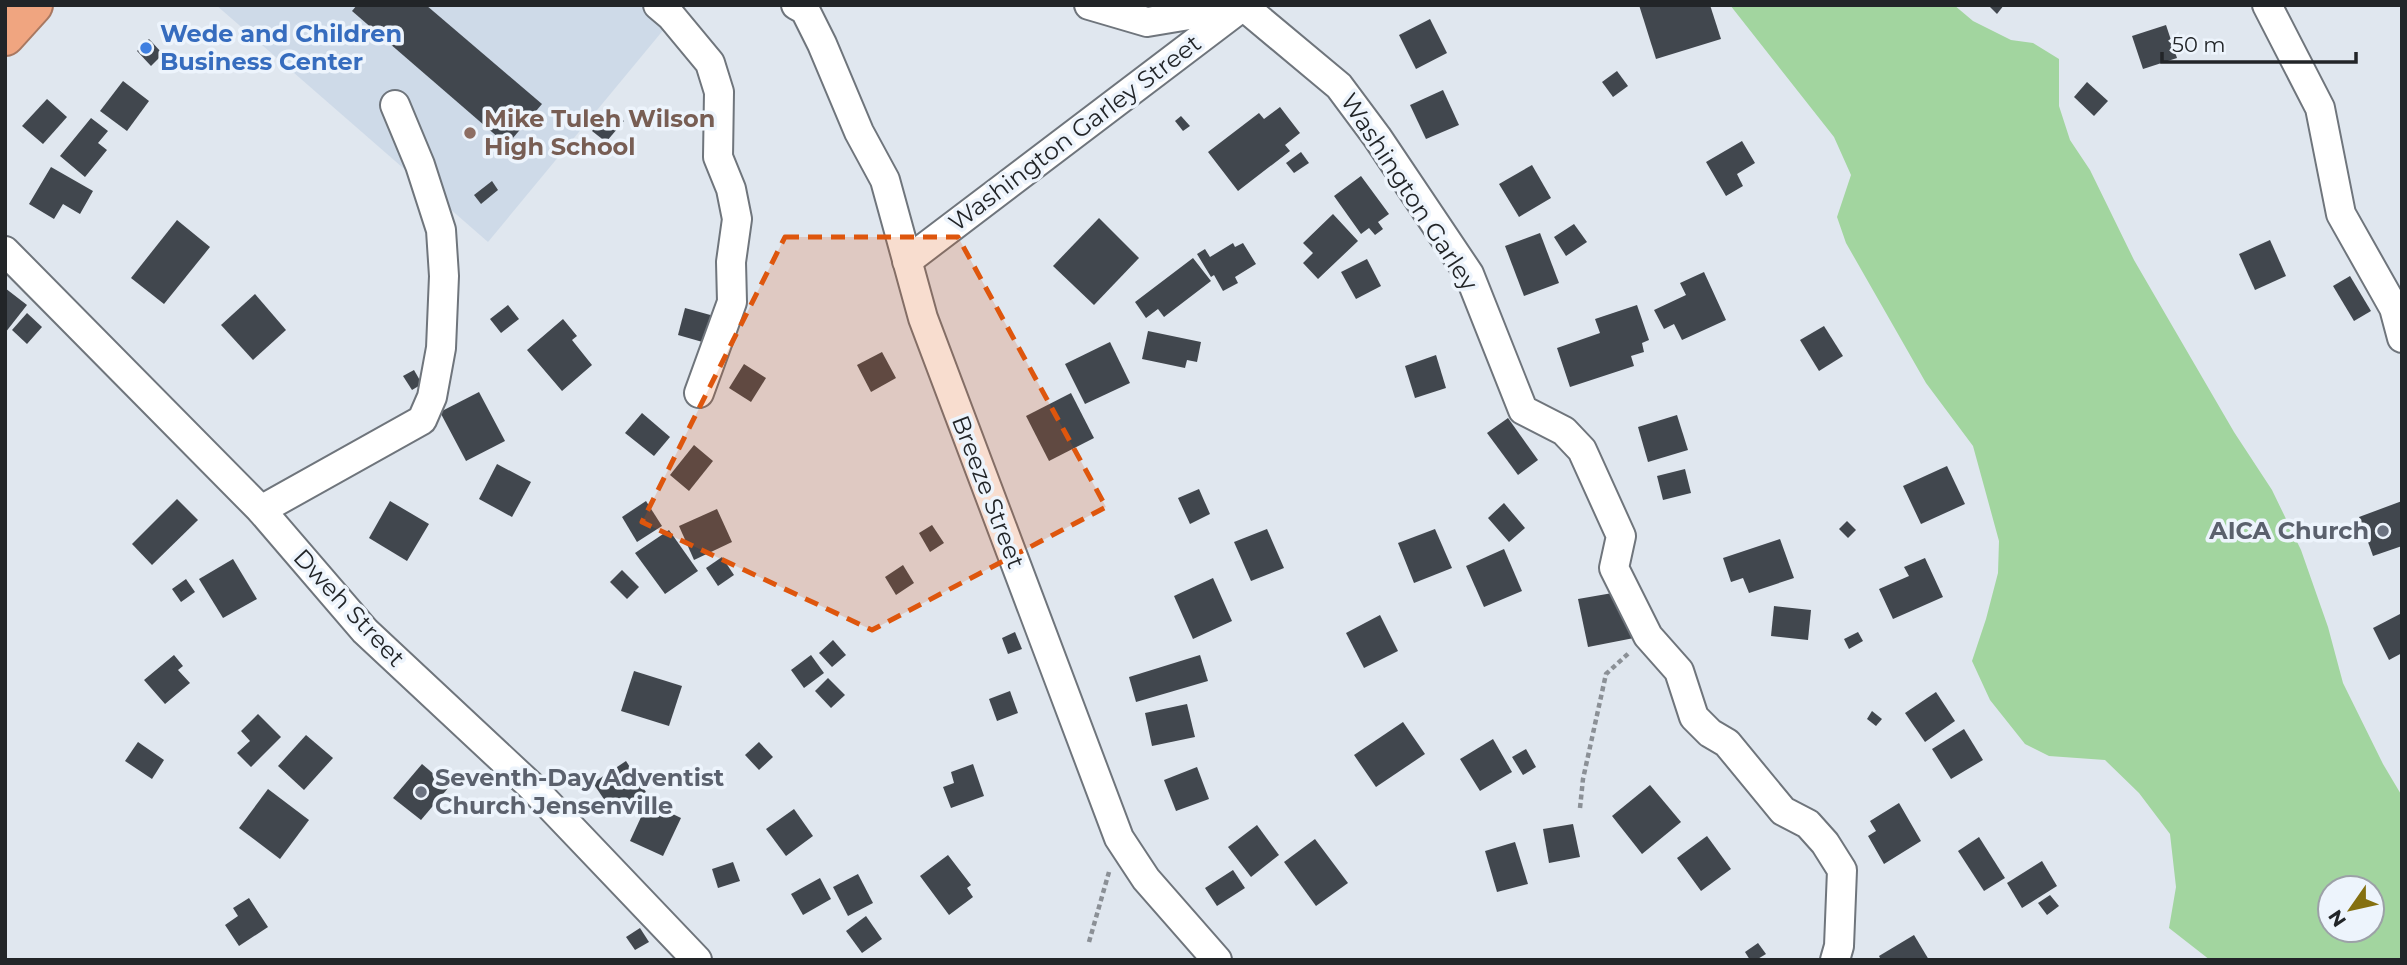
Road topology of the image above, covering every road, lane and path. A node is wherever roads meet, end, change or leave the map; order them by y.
1 (33, 5) edge
2 (659, 5) edge
3 (1088, 5) edge
4 (2267, 5) edge
5 (1243, 6) edge
6 (802, 7) edge
7 (5, 36) edge
8 (395, 106) dead end
9 (5, 251) edge
10 (907, 261) junction
11 (2402, 338) edge
12 (699, 393) dead end
13 (261, 510) junction
14 (1632, 651) dead end
15 (1580, 808) dead end
16 (1119, 838) junction
17 (1089, 942) dead end
18 (697, 960) edge
19 (1217, 960) edge
20 (1835, 960) edge

1 - 7 highway
2 - 12 street
3 - 5 street
4 - 11 street
5 - 10 street, Washington Garley Street
5 - 20 street, Washington Garley
6 - 10 street, Breeze Street
8 - 13 street
9 - 13 street, Dweh Street
10 - 16 street, Breeze Street
13 - 18 street, Dweh Street
14 - 15 path
16 - 17 path
16 - 19 street, Breeze Street

